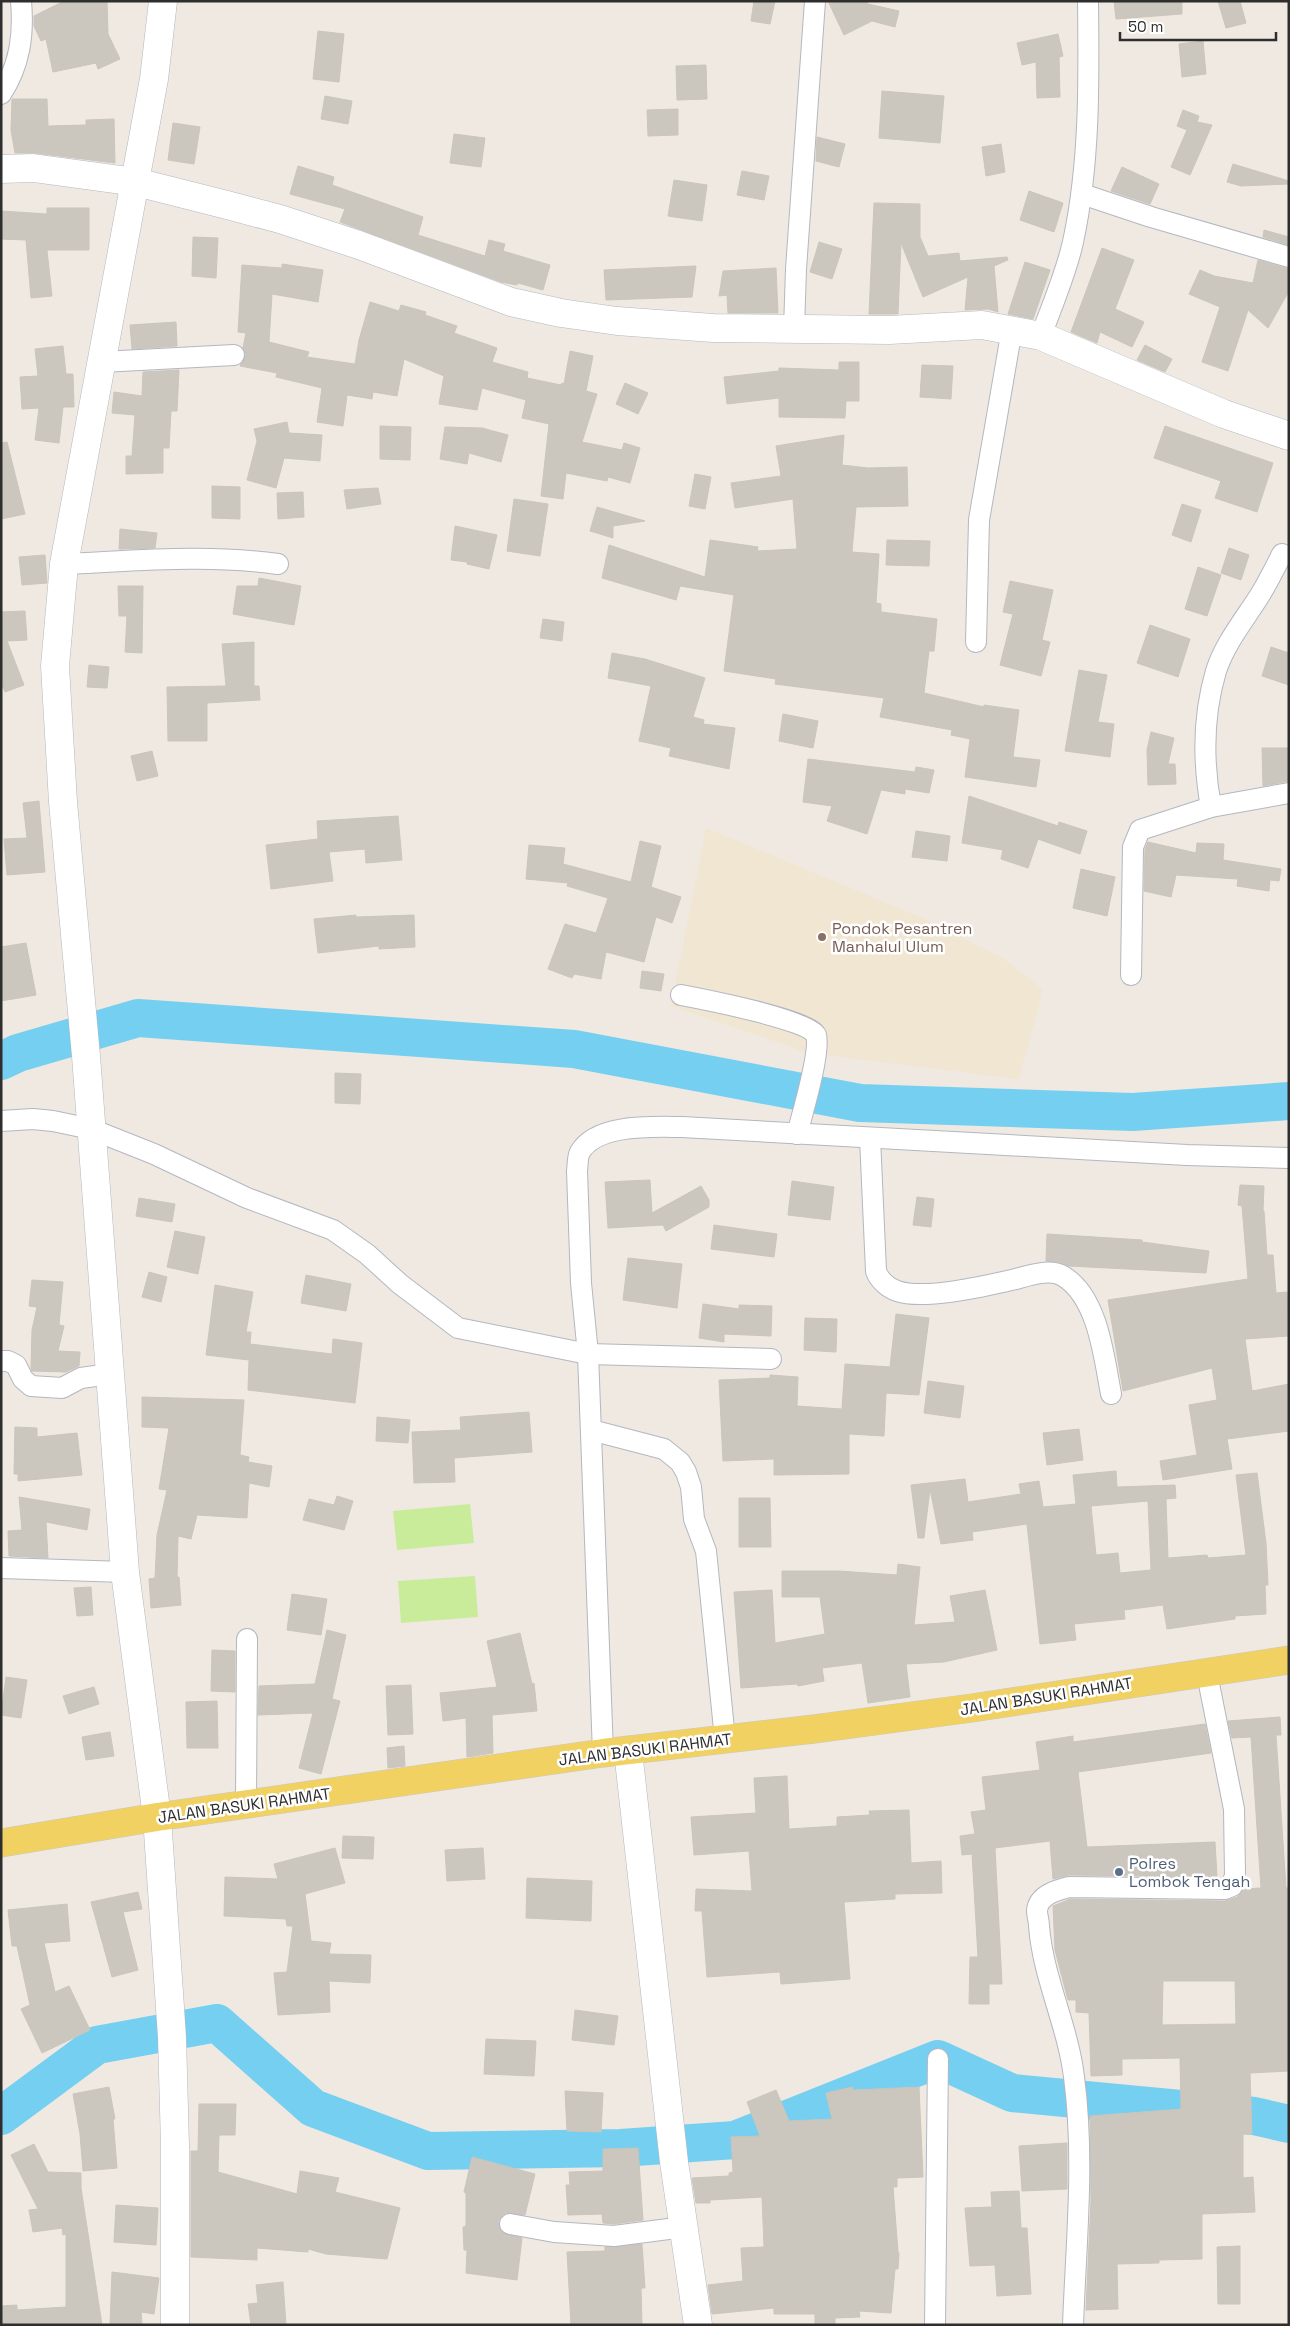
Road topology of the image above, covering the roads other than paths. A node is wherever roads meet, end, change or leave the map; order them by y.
1 (21, 1) edge
2 (163, 1) edge
3 (816, 1) edge
4 (1088, 1) edge
5 (1, 94) edge
6 (1, 169) edge
7 (136, 182) junction
8 (1082, 194) junction
9 (1289, 256) edge
10 (794, 329) junction
11 (1012, 330) junction
12 (1041, 336) junction
13 (234, 355) dead end
14 (102, 362) junction
15 (1289, 436) edge
16 (1282, 554) dead end
17 (64, 564) junction
18 (278, 564) dead end
19 (976, 642) dead end
20 (1289, 793) edge
21 (1211, 807) junction
22 (1131, 975) dead end
23 (681, 995) dead end
24 (1, 1121) edge
25 (91, 1129) junction
26 (797, 1134) junction
27 (870, 1138) junction
28 (1289, 1158) edge
29 (588, 1354) junction
30 (771, 1359) dead end
31 (1, 1361) edge
32 (109, 1374) junction
33 (1111, 1394) dead end
34 (591, 1430) junction
35 (1, 1568) edge
36 (126, 1572) junction
37 (247, 1639) dead end
38 (1289, 1660) edge
39 (1207, 1674) junction
40 (725, 1739) junction
41 (616, 1752) junction
42 (246, 1804) junction
43 (157, 1817) junction
44 (1, 1842) edge
45 (938, 2059) dead end
46 (510, 2224) dead end
47 (684, 2228) junction
48 (175, 2325) edge
49 (698, 2325) edge
50 (935, 2325) edge
51 (1073, 2325) edge

1 - 5 street
2 - 7 street
3 - 10 street
4 - 8 street
6 - 7 street
7 - 10 street
7 - 14 street
8 - 9 street
8 - 12 street
10 - 11 street
11 - 12 street
11 - 19 street
12 - 15 street
13 - 14 street
14 - 17 street
16 - 21 street
17 - 18 street
17 - 25 street
20 - 21 street
21 - 22 street
23 - 26 street
24 - 25 street
25 - 29 street
25 - 32 street
26 - 27 street
26 - 29 street
27 - 28 street
27 - 33 street
29 - 30 street
29 - 34 street
31 - 32 street
32 - 36 street
34 - 40 street
34 - 41 street
35 - 36 street
36 - 43 street
37 - 42 street
38 - 39 main road, JALAN BASUKI RAHMAT
39 - 40 main road, JALAN BASUKI RAHMAT
39 - 51 street
40 - 41 main road, JALAN BASUKI RAHMAT
41 - 42 main road, JALAN BASUKI RAHMAT
41 - 47 street
42 - 43 main road, JALAN BASUKI RAHMAT
43 - 44 main road, JALAN BASUKI RAHMAT
43 - 48 street
45 - 50 street
46 - 47 street
47 - 49 street

